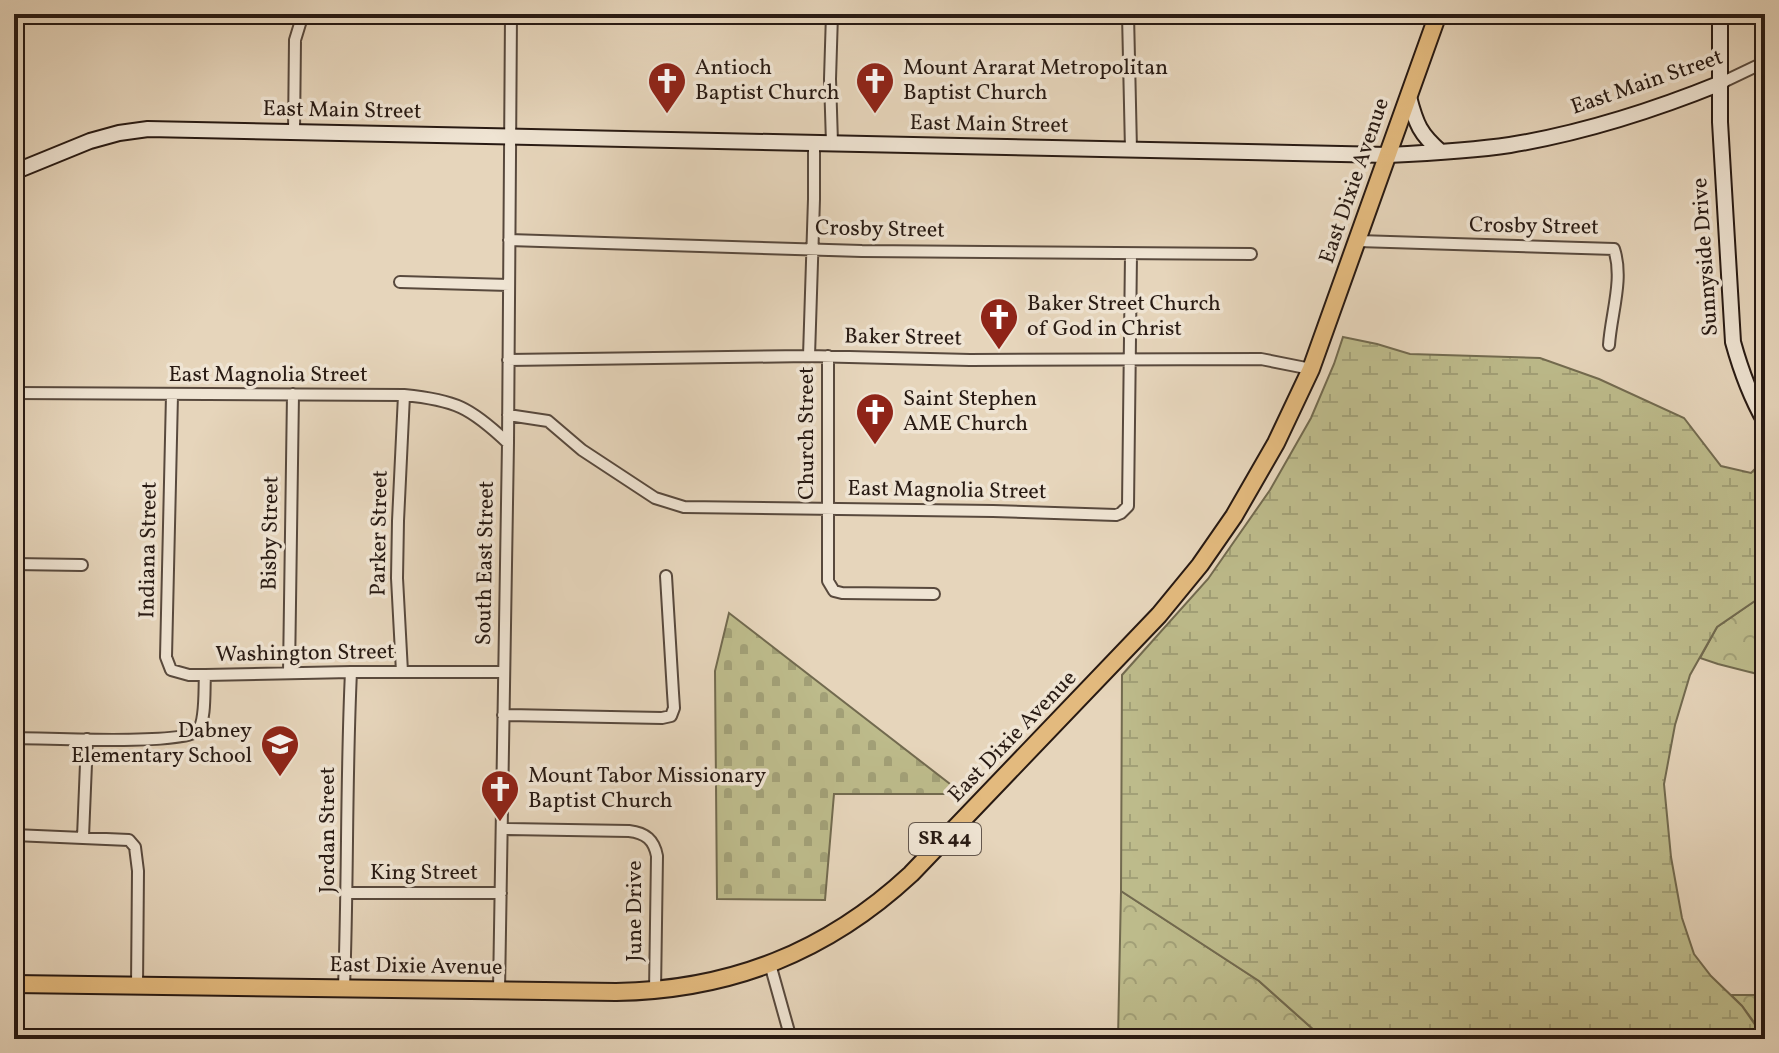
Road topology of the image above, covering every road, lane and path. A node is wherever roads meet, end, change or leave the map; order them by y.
1 (303, 14) edge
2 (511, 14) edge
3 (832, 14) edge
4 (1128, 14) edge
5 (1438, 14) edge
6 (1720, 14) edge
7 (1765, 62) edge
8 (1721, 83) junction
9 (1409, 97) junction
10 (294, 132) junction
11 (511, 137) junction
12 (814, 143) junction
13 (832, 143) junction
14 (1131, 150) junction
15 (1441, 152) junction
16 (1388, 155) junction
17 (14, 172) edge
18 (509, 240) junction
19 (1358, 241) junction
20 (813, 249) junction
21 (1131, 254) junction
22 (1251, 254) dead end
23 (400, 282) dead end
24 (509, 285) junction
25 (1609, 345) dead end
26 (809, 356) junction
27 (828, 356) junction
28 (508, 360) junction
29 (1130, 360) junction
30 (1311, 369) junction
31 (14, 393) edge
32 (293, 394) junction
33 (172, 395) junction
34 (404, 395) junction
35 (508, 415) junction
36 (1765, 422) edge
37 (508, 443) junction
38 (827, 508) junction
39 (14, 564) edge
40 (82, 565) dead end
41 (666, 576) dead end
42 (934, 594) dead end
43 (351, 672) junction
44 (402, 672) junction
45 (503, 672) junction
46 (289, 673) junction
47 (205, 675) junction
48 (503, 715) junction
49 (14, 738) edge
50 (87, 739) junction
51 (503, 829) junction
52 (14, 835) edge
53 (83, 837) junction
54 (347, 893) junction
55 (501, 893) junction
56 (770, 964) junction
57 (14, 984) edge
58 (137, 986) junction
59 (344, 987) junction
60 (499, 991) junction
61 (655, 991) junction
62 (791, 1039) edge

1 - 10 street
2 - 11 street, South East Street
3 - 13 street
4 - 14 street
5 - 9 main road, East Dixie Avenue / SR 44
6 - 8 main road, Sunnyside Drive
7 - 8 street, East Main Street
8 - 15 main road, East Main Street
8 - 36 main road, Sunnyside Drive
9 - 15 main road
9 - 16 main road, East Dixie Avenue / SR 44
10 - 11 main road, East Main Street
10 - 17 main road, East Main Street
11 - 12 main road, East Main Street
11 - 18 street, South East Street
12 - 13 main road, East Main Street
12 - 20 street, Church Street
13 - 14 main road, East Main Street
14 - 16 main road, East Main Street
15 - 16 main road, East Main Street
16 - 19 main road, East Dixie Avenue / SR 44
18 - 20 street, Crosby Street
18 - 24 street, South East Street
19 - 25 street, Crosby Street
19 - 30 main road, East Dixie Avenue / SR 44
20 - 21 street, Crosby Street
20 - 26 street, Church Street
21 - 22 street, Crosby Street
21 - 29 street
23 - 24 street
24 - 28 street, South East Street
26 - 27 street, Church Street
26 - 28 street
27 - 29 street, Baker Street
27 - 38 street, Church Street
28 - 35 street, South East Street
29 - 30 street, Baker Street
29 - 38 street, East Magnolia Street
30 - 56 main road, East Dixie Avenue / SR 44
31 - 33 street, East Magnolia Street
32 - 33 street, East Magnolia Street
32 - 34 street, East Magnolia Street
32 - 46 street, Bisby Street
33 - 47 street, Indiana Street
34 - 37 street, East Magnolia Street
34 - 44 street, Parker Street
35 - 37 street, South East Street
35 - 38 street, East Magnolia Street
37 - 45 street, South East Street
38 - 42 street, Church Street
39 - 40 street
41 - 48 street
43 - 44 street, Washington Street
43 - 46 street, Washington Street
43 - 54 street, Jordan Street
44 - 45 street, Washington Street
45 - 48 street, South East Street
46 - 47 street, Washington Street
47 - 50 street, Washington Street
48 - 51 street, South East Street
49 - 50 street, Washington Street
50 - 53 street
51 - 55 street, South East Street
51 - 61 street, June Drive
52 - 53 street
53 - 58 street
54 - 55 street, King Street
54 - 59 street, Jordan Street
55 - 60 street, South East Street
56 - 61 main road, East Dixie Avenue / SR 44
56 - 62 street
57 - 58 main road, East Dixie Avenue / SR 44
58 - 59 main road, East Dixie Avenue / SR 44
59 - 60 main road, East Dixie Avenue / SR 44
60 - 61 main road, East Dixie Avenue / SR 44

